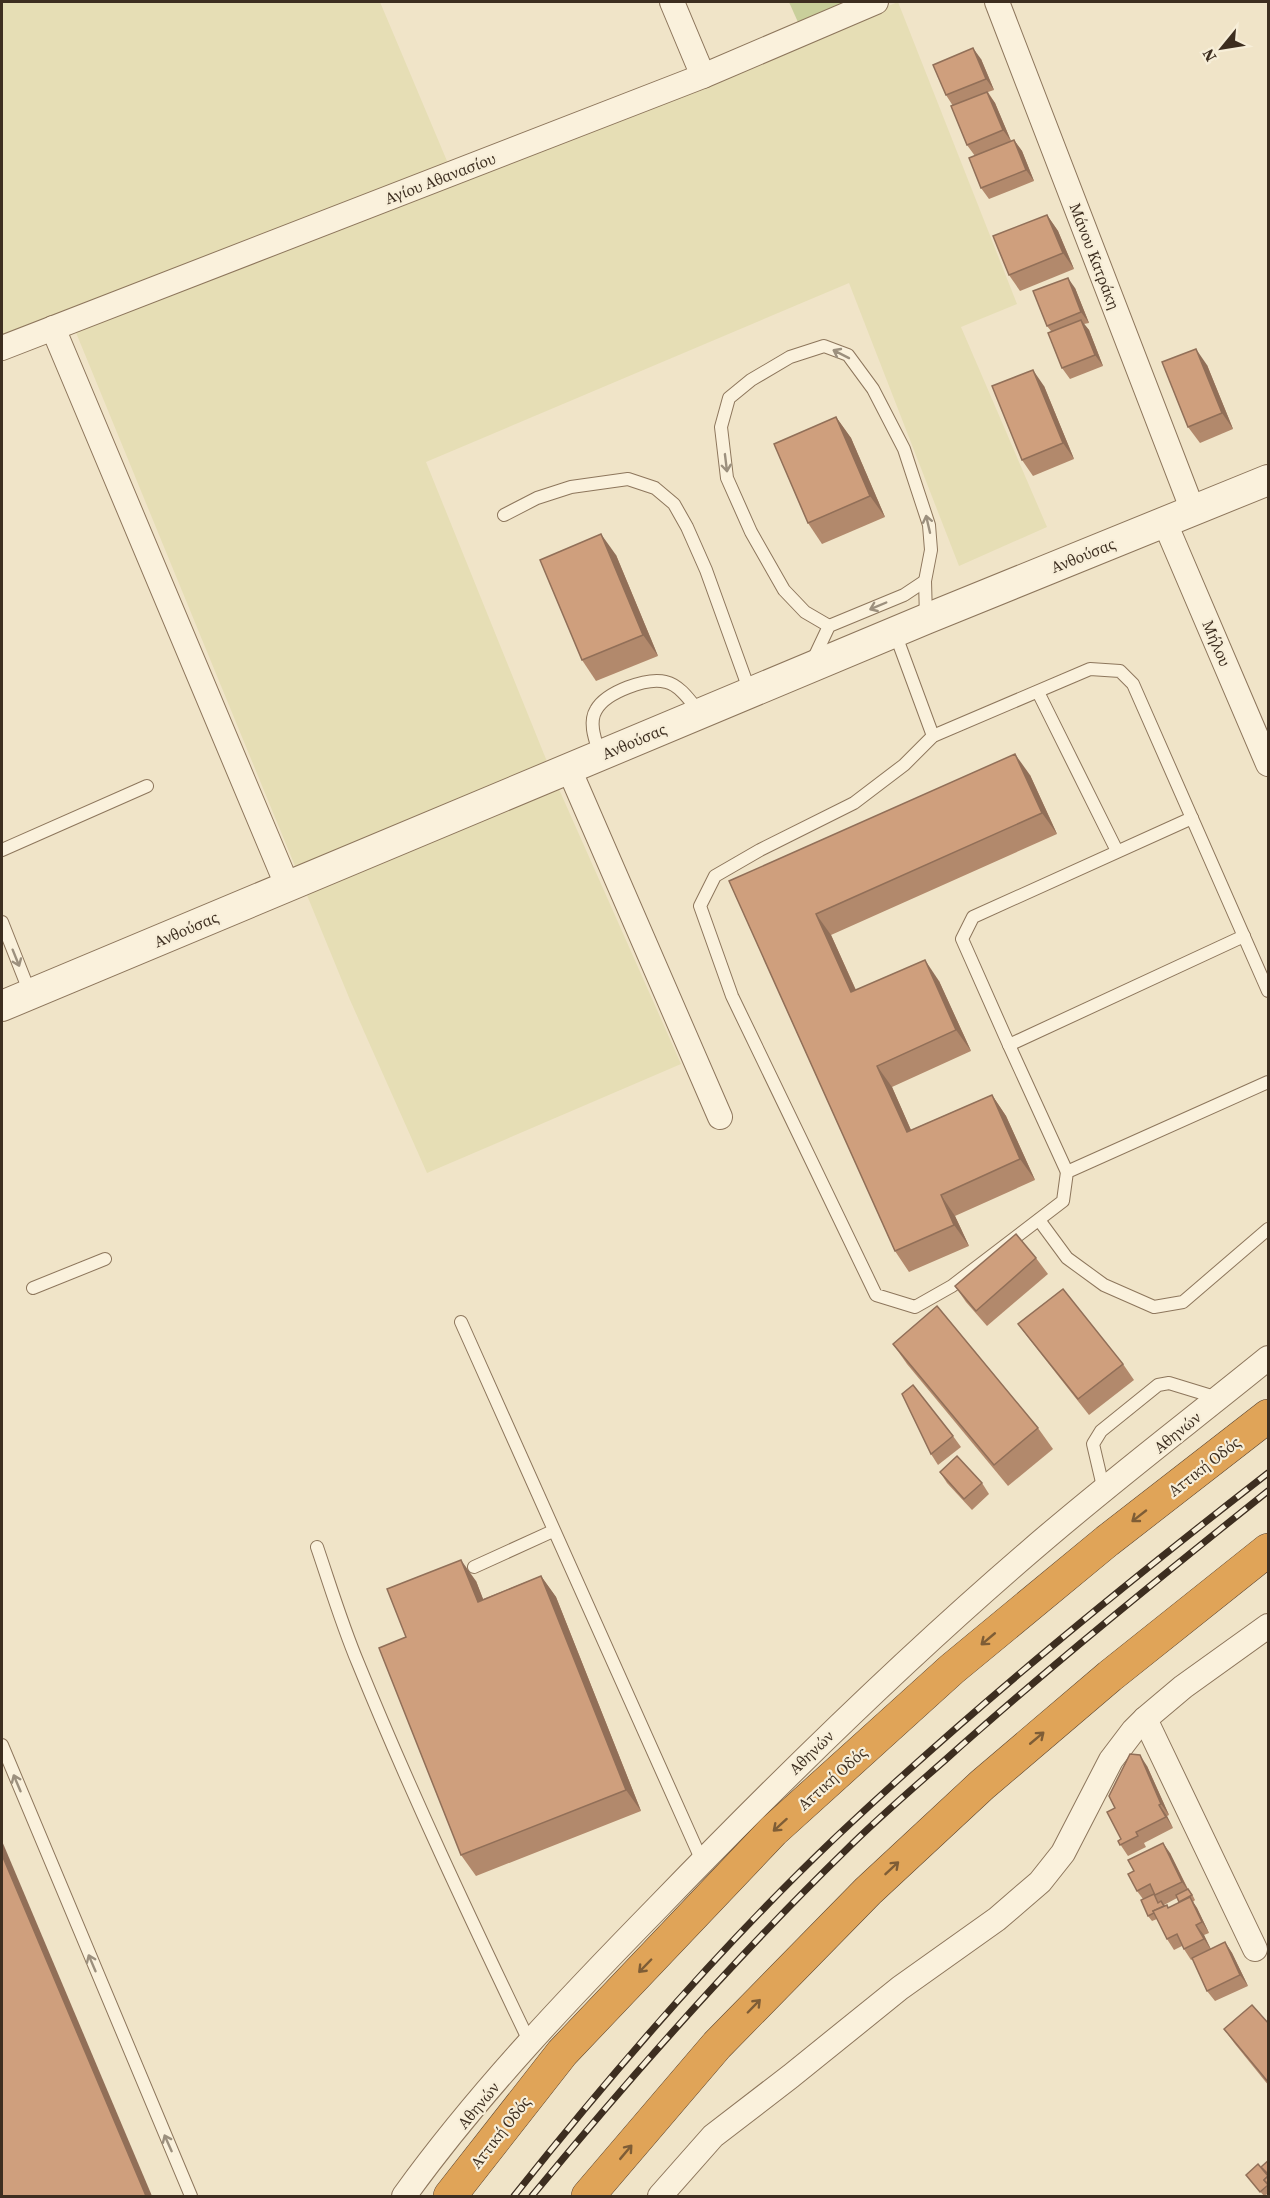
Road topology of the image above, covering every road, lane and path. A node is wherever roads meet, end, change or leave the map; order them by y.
1 (672, 2) edge
2 (997, 2) edge
3 (869, 3) edge
4 (703, 76) junction
5 (53, 328) junction
6 (2, 348) edge
7 (1269, 480) edge
8 (1193, 511) junction
9 (504, 515) dead end
10 (1165, 523) junction
11 (925, 581) junction
12 (926, 619) junction
13 (829, 626) junction
14 (894, 632) junction
15 (809, 668) junction
16 (750, 692) junction
17 (1038, 692) junction
18 (700, 713) junction
19 (933, 736) junction
20 (600, 756) junction
21 (1269, 764) edge
22 (569, 769) junction
23 (147, 786) dead end
24 (1192, 818) junction
25 (2, 850) edge
26 (1117, 851) junction
27 (287, 885) junction
28 (2, 922) edge
29 (1244, 936) junction
30 (1269, 991) edge
31 (30, 994) junction
32 (2, 1006) edge
33 (1010, 1045) junction
34 (1269, 1082) edge
35 (720, 1117) dead end
36 (1067, 1172) junction
37 (1039, 1220) junction
38 (1269, 1229) edge
39 (105, 1258) dead end
40 (33, 1288) dead end
41 (461, 1322) dead end
42 (1269, 1358) edge
43 (1218, 1398) junction
44 (1269, 1416) edge
45 (1104, 1491) junction
46 (553, 1531) junction
47 (317, 1547) dead end
48 (1269, 1550) edge
49 (474, 1567) dead end
50 (1269, 1626) edge
51 (1145, 1719) junction
52 (2, 1745) edge
53 (702, 1861) junction
54 (1255, 1949) dead end
55 (530, 2043) junction
56 (191, 2196) edge
57 (404, 2196) edge
58 (450, 2196) edge
59 (588, 2196) edge
60 (660, 2196) edge

1 - 4 street
2 - 8 street, Μάνου Κατράκη
3 - 4 street, Αγίου Αθανασίου
4 - 5 street, Αγίου Αθανασίου
5 - 6 street, Αγίου Αθανασίου
5 - 27 street
7 - 8 street, Ανθούσας
8 - 10 street, Ανθούσας
9 - 16 lane
10 - 12 street, Ανθούσας
10 - 21 street, Μήλου
11 - 12 lane
11 -> 13 lane
11 -> 13 lane
12 - 14 street, Ανθούσας
13 - 15 lane
14 - 15 street, Ανθούσας
14 - 19 lane
15 - 16 street, Ανθούσας
16 - 18 street, Ανθούσας
17 - 19 lane
17 - 24 lane
17 - 26 lane
18 - 20 street, Ανθούσας
18 - 20 lane
19 - 37 lane
20 - 22 street, Ανθούσας
22 - 27 street, Ανθούσας
22 - 35 street
23 - 25 lane
24 - 26 lane
24 - 29 lane
26 - 33 lane
27 - 31 street, Ανθούσας
28 -> 31 lane
29 - 30 lane
29 - 33 lane
31 - 32 street, Ανθούσας
33 - 36 lane
34 - 36 lane
36 - 37 lane
37 - 38 lane
39 - 40 lane
41 - 46 lane
42 - 43 street, Αθηνών
43 - 45 street, Αθηνών
43 - 45 lane
44 -> 58 highway, Αττική Οδός
45 - 53 street, Αθηνών
46 - 49 lane
46 - 53 lane
47 - 55 lane
59 -> 48 highway
50 - 51 street
51 - 54 street
51 - 60 street
56 -> 52 lane
53 - 55 street, Αθηνών
55 - 57 street, Αθηνών

